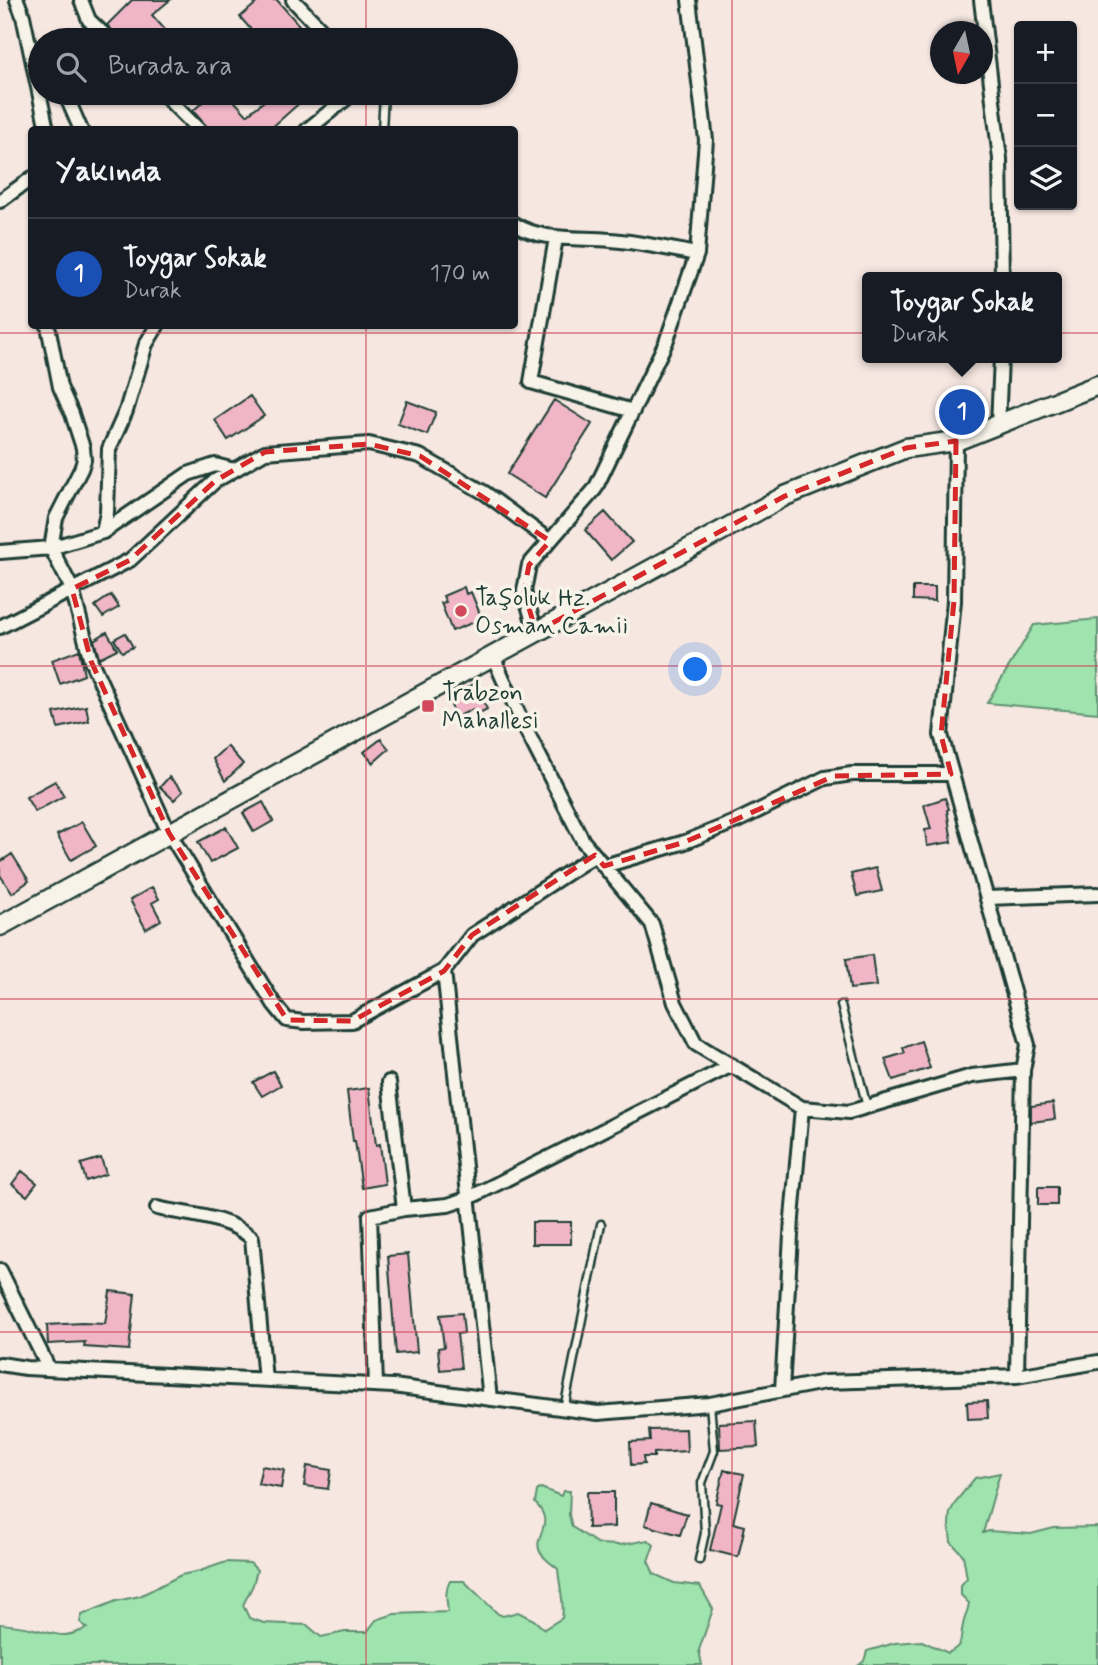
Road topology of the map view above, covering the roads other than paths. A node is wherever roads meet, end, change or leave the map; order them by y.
1 (17, 0) edge
2 (81, 0) edge
3 (293, 0) edge
4 (690, 0) edge
5 (981, 0) edge
6 (97, 28) edge
7 (320, 28) edge
8 (27, 36) joint
9 (28, 41) edge
10 (42, 105) edge
11 (70, 105) edge
12 (174, 105) edge
13 (338, 105) edge
14 (383, 105) edge
15 (46, 126) edge
16 (79, 126) edge
17 (195, 126) edge
18 (312, 126) edge
19 (382, 126) edge
20 (28, 181) edge
21 (0, 201) edge
22 (518, 226) edge
23 (556, 237) junction
24 (697, 254) junction
25 (1002, 272) edge
26 (49, 329) edge
27 (155, 329) edge
28 (1001, 363) edge
29 (1098, 385) edge
30 (633, 411) junction
31 (998, 425) junction
32 (956, 441) junction
33 (234, 470) junction
34 (103, 532) junction
35 (550, 541) junction
36 (51, 548) junction
37 (0, 552) edge
38 (72, 589) junction
39 (0, 627) edge
40 (537, 632) junction
41 (492, 656) junction
42 (951, 774) junction
43 (169, 833) junction
44 (595, 855) junction
45 (604, 866) junction
46 (1098, 894) edge
47 (988, 898) junction
48 (0, 926) edge
49 (444, 971) junction
50 (841, 1005) dead end
51 (732, 1065) junction
52 (1023, 1070) junction
53 (389, 1082) dead end
54 (867, 1107) junction
55 (802, 1108) junction
56 (469, 1198) junction
57 (157, 1208) dead end
58 (404, 1209) junction
59 (601, 1224) dead end
60 (0, 1270) edge
61 (1098, 1362) edge
62 (0, 1364) edge
63 (49, 1370) junction
64 (1017, 1376) junction
65 (265, 1380) junction
66 (376, 1385) junction
67 (782, 1390) junction
68 (489, 1399) junction
69 (710, 1404) junction
70 (564, 1409) junction
71 (699, 1560) dead end

1 - 8 street
2 - 6 street
3 - 7 street
4 - 24 street
5 - 25 street
8 - 9 street
10 - 15 street
11 - 16 street
12 - 17 street
13 - 18 street
14 - 19 lane
20 - 21 street
22 - 23 street
23 - 24 street
23 - 30 street
24 - 30 street
26 - 36 street
27 - 34 street
28 - 31 street
29 - 31 street
30 - 35 street
31 - 32 street
32 - 40 street
32 - 42 street
33 - 34 street
33 - 35 street
33 - 38 street
34 - 36 street
35 - 40 street
36 - 37 street
36 - 38 street
38 - 39 street
38 - 43 street
40 - 41 street
41 - 43 street
41 - 44 street
42 - 45 street
42 - 47 street
43 - 48 street
43 - 49 street
44 - 45 street
44 - 49 street
45 - 51 street
46 - 47 street
47 - 52 street
49 - 56 street
50 - 54 lane
51 - 55 street
51 - 56 street
52 - 54 street
52 - 64 street
53 - 58 street
54 - 55 street
55 - 67 street
56 - 58 street
56 - 68 street
57 - 65 street
58 - 66 street
59 - 70 lane
60 - 63 street
61 - 64 street
62 - 63 street
63 - 65 street
64 - 67 street
65 - 66 street
66 - 68 street
67 - 69 street
68 - 70 street
69 - 70 street
69 - 71 lane

